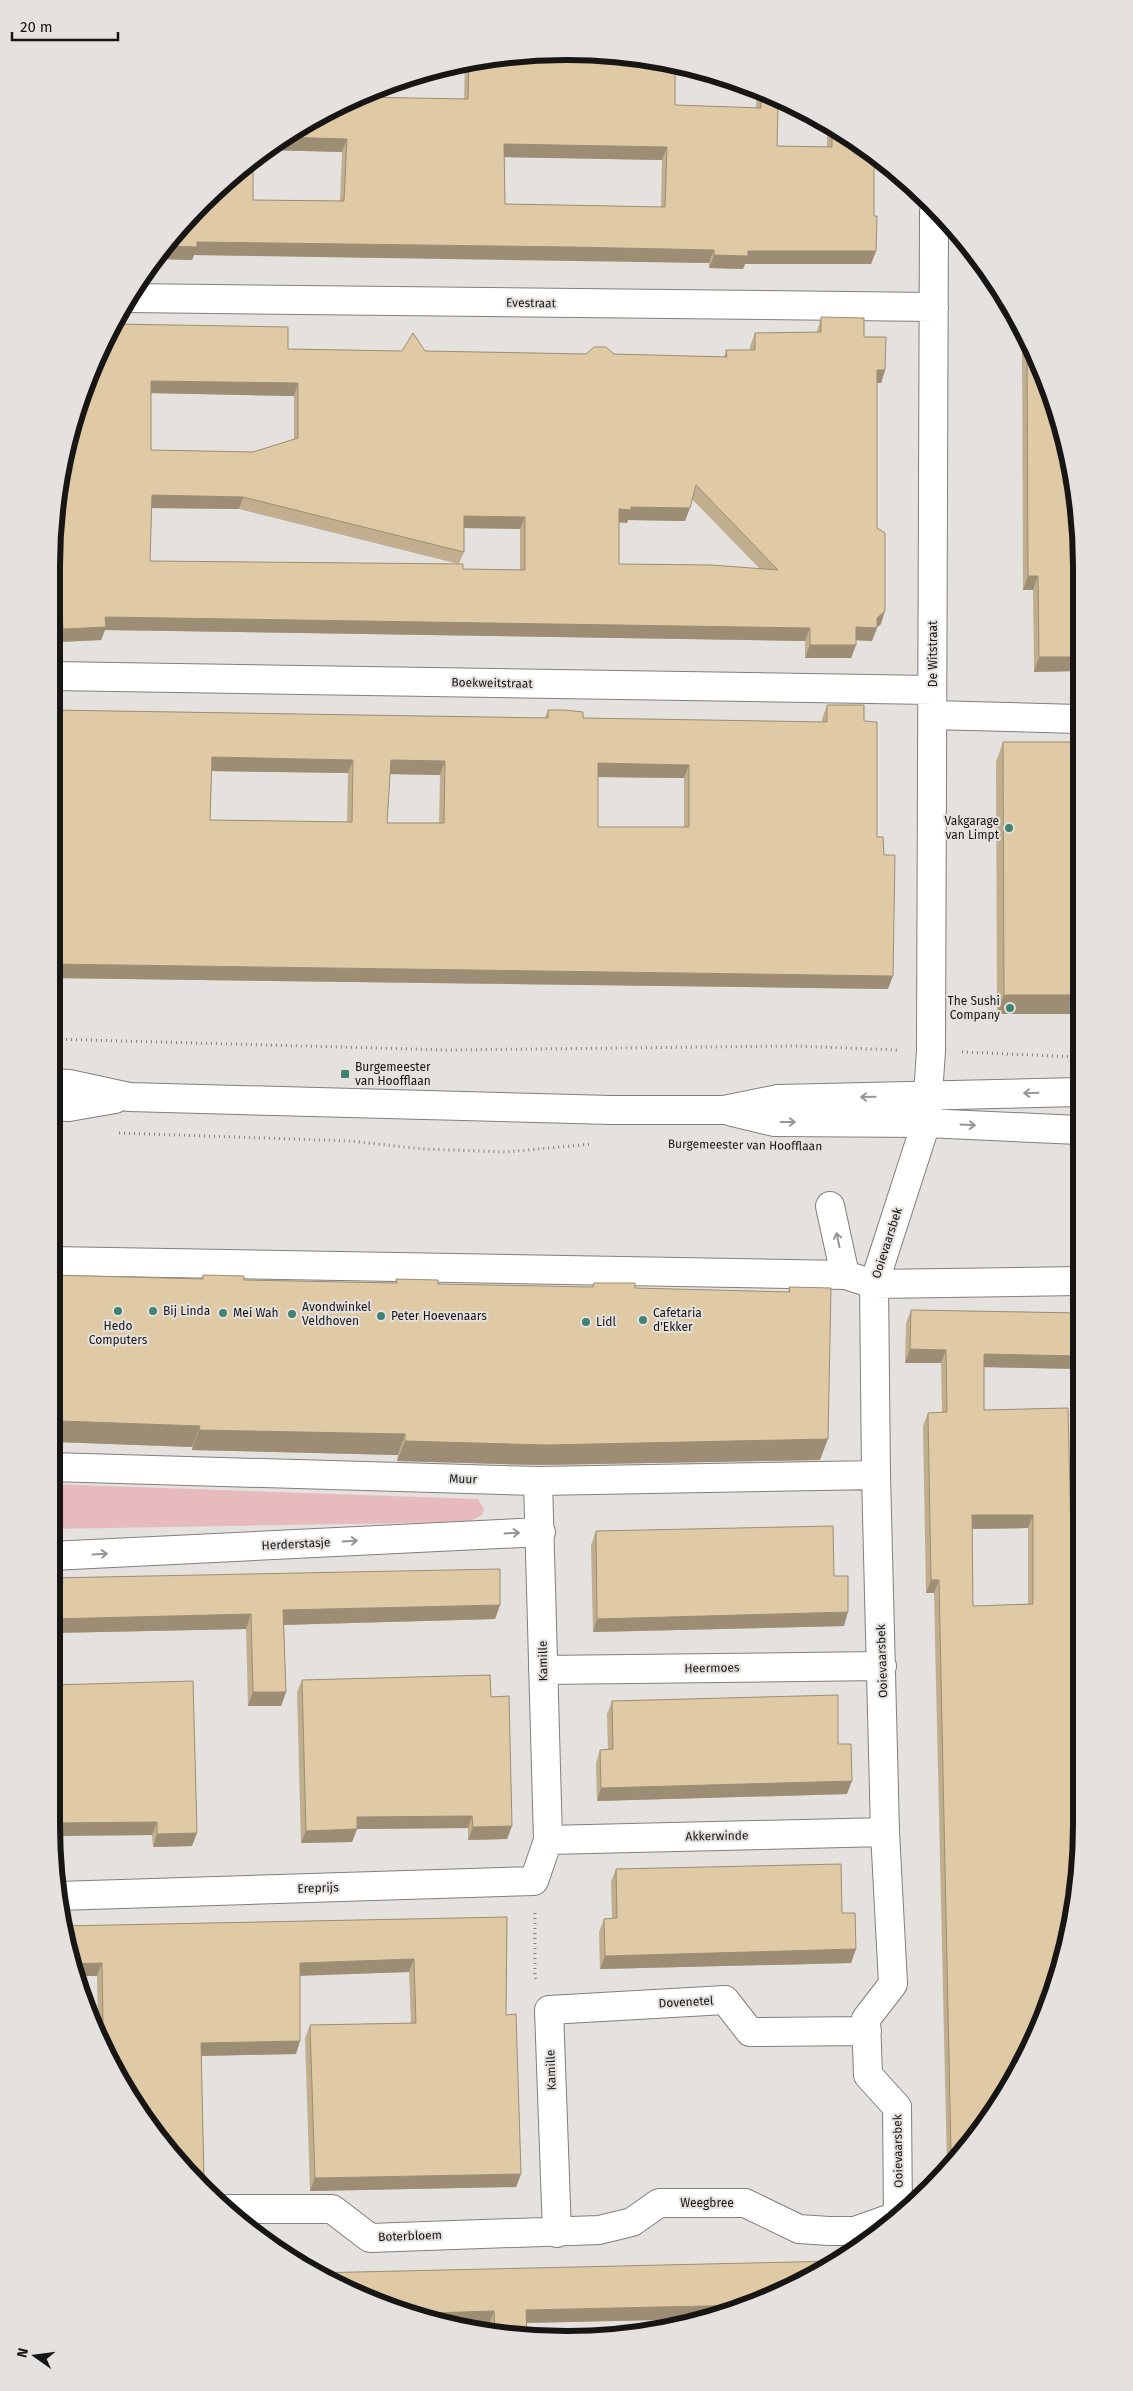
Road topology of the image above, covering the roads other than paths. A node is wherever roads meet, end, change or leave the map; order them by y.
1 (934, 218) edge
2 (137, 298) edge
3 (934, 307) junction
4 (60, 676) edge
5 (932, 703) junction
6 (1073, 718) edge
7 (60, 1084) edge
8 (1073, 1092) edge
9 (929, 1096) junction
10 (129, 1097) junction
11 (60, 1106) edge
12 (724, 1110) junction
13 (926, 1123) junction
14 (1073, 1130) edge
15 (830, 1206) dead end
16 (60, 1261) edge
17 (845, 1275) junction
18 (1073, 1281) edge
19 (874, 1284) junction
20 (60, 1467) edge
21 (876, 1475) junction
22 (538, 1481) junction
23 (541, 1532) junction
24 (60, 1556) edge
25 (882, 1666) junction
26 (543, 1670) junction
27 (885, 1832) junction
28 (548, 1840) junction
29 (65, 1896) edge
30 (549, 2010) joint
31 (867, 2030) junction
32 (899, 2206) edge
33 (239, 2210) edge
34 (880, 2222) edge
35 (513, 2232) joint
36 (557, 2233) junction

1 - 3 street, De Witstraat
2 - 3 street, Evestraat
3 - 5 street, De Witstraat
4 - 5 street, Boekweitstraat
5 - 6 street, Boekweitstraat
5 - 9 street, De Witstraat
7 - 10 street, Burgemeester van Hoofflaan
8 -> 9 street, Burgemeester van Hoofflaan
9 -> 12 street, Burgemeester van Hoofflaan
9 - 13 street, Ooievaarsbek
10 - 11 street, Burgemeester van Hoofflaan
10 - 12 street, Burgemeester van Hoofflaan
12 -> 13 street, Burgemeester van Hoofflaan
13 -> 14 street, Burgemeester van Hoofflaan
13 - 19 street, Ooievaarsbek
17 -> 15 street
16 - 17 street
17 - 19 street
18 - 19 street
19 - 21 street, Ooievaarsbek
20 - 22 street, Muur
21 - 22 street, Muur
21 - 25 street, Ooievaarsbek
22 - 23 street, Kamille
24 -> 23 street, Herderstasje
23 - 26 street, Kamille
25 - 26 street, Heermoes
25 - 27 street, Ooievaarsbek
26 - 28 street, Kamille
27 - 28 street, Akkerwinde
27 - 31 street, Ooievaarsbek
28 - 29 street, Ereprijs
30 - 31 street, Dovenetel
30 - 36 street, Kamille
31 - 32 street, Ooievaarsbek
33 - 35 street, Boterbloem
34 - 36 street, Weegbree
35 - 36 street, Weegbree

